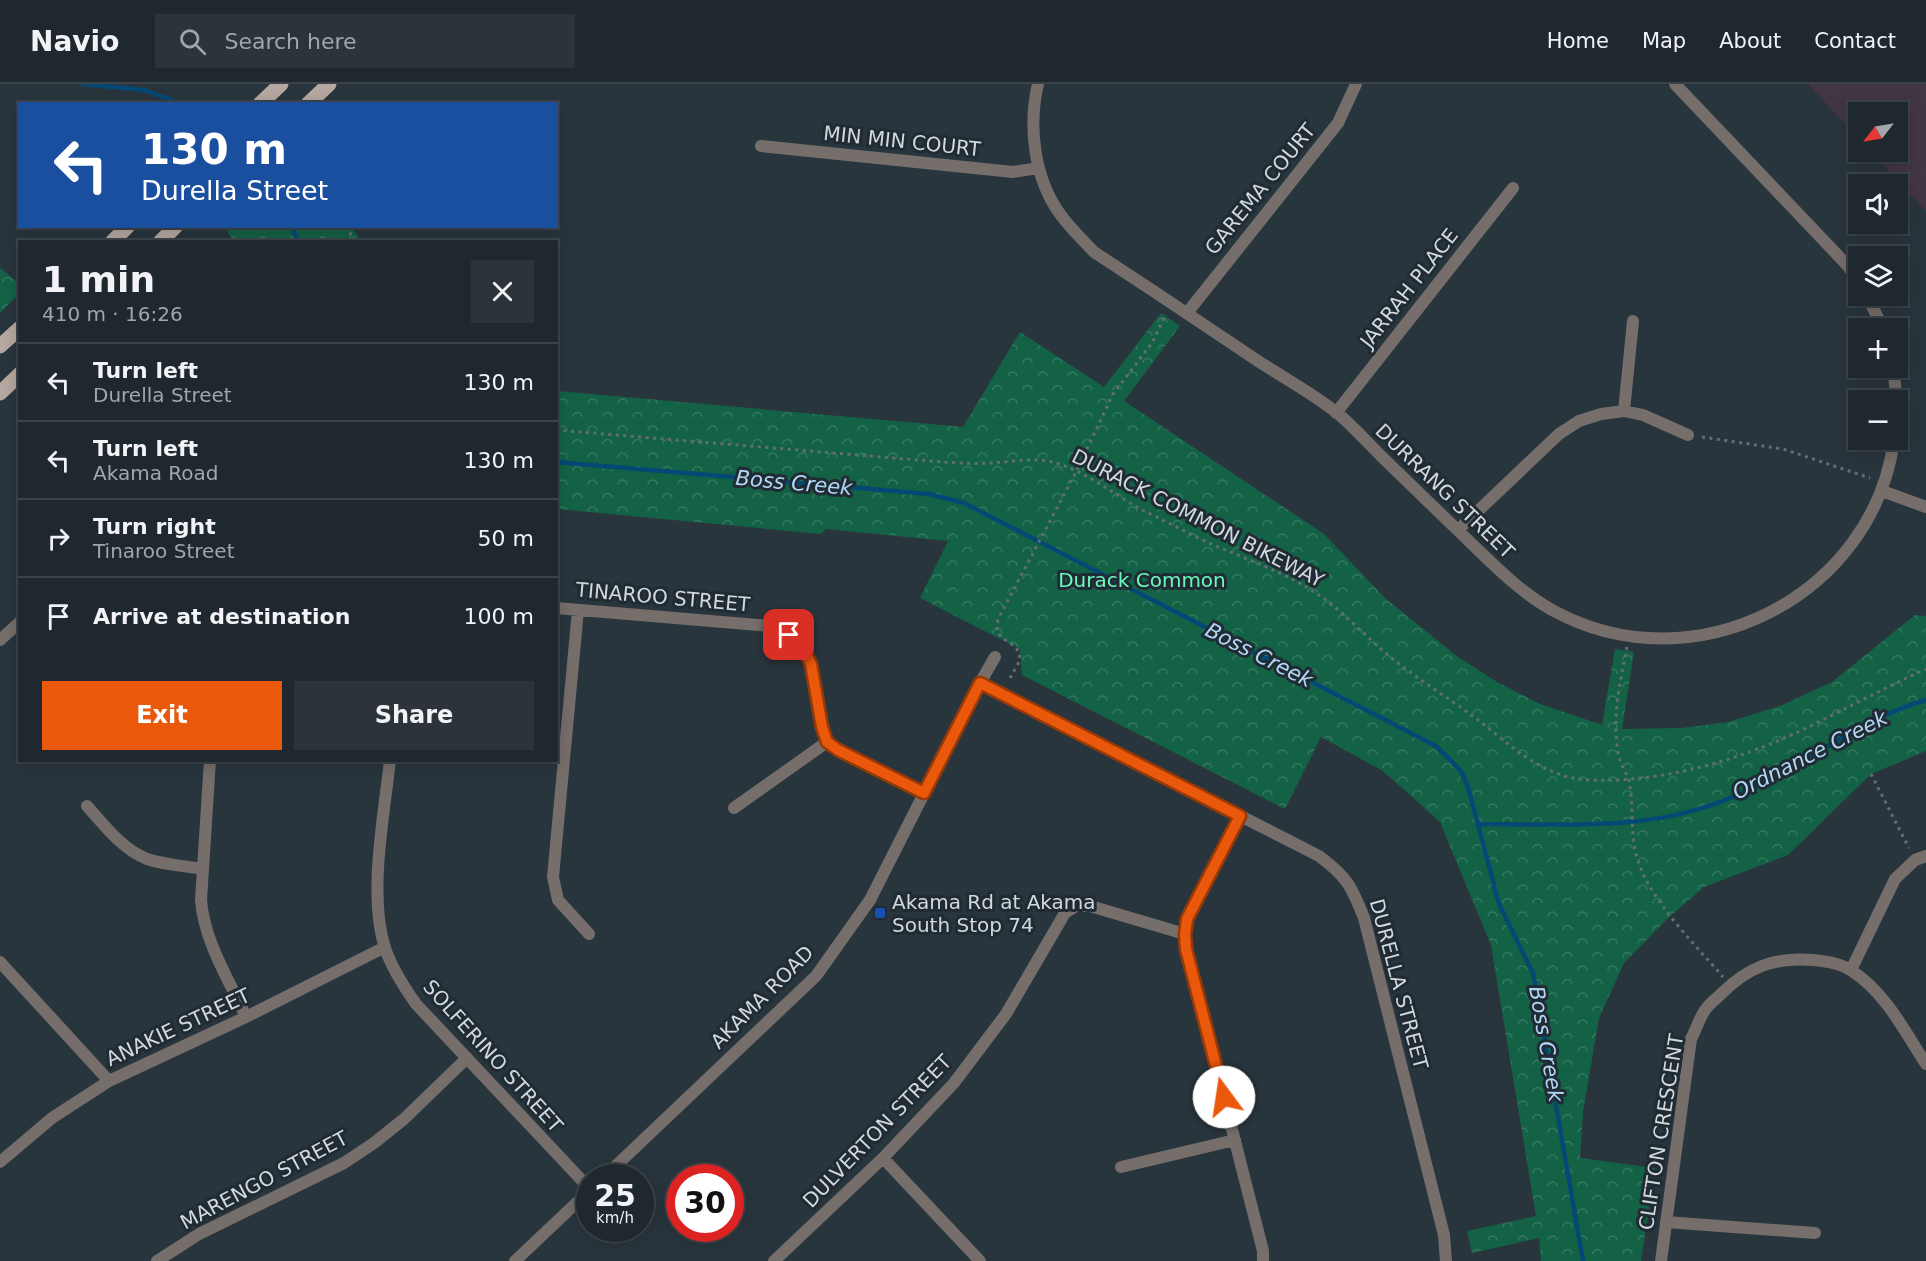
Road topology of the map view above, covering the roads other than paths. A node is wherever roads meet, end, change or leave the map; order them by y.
1 (281, 84) edge
2 (329, 84) edge
3 (1038, 84) edge
4 (1356, 84) edge
5 (1675, 84) edge
6 (262, 102) edge
7 (310, 102) edge
8 (761, 146) dead end
9 (1039, 168) junction
10 (1512, 188) dead end
11 (126, 228) edge
12 (174, 228) edge
13 (114, 240) edge
14 (162, 240) edge
15 (1848, 266) edge
16 (1187, 313) junction
17 (1633, 321) dead end
18 (18, 330) edge
19 (0, 346) edge
20 (18, 376) edge
21 (0, 393) edge
22 (1624, 411) junction
23 (1336, 413) junction
24 (1688, 435) road end
25 (1892, 450) edge
26 (1883, 487) junction
27 (1926, 507) edge
28 (1458, 530) junction
29 (558, 608) edge
30 (578, 610) junction
31 (18, 624) edge
32 (0, 640) edge
33 (994, 657) dead end
34 (980, 683) junction
35 (827, 742) junction
36 (210, 762) edge
37 (390, 762) edge
38 (924, 793) junction
39 (87, 806) dead end
40 (734, 808) dead end
41 (1240, 816) junction
42 (1921, 858) edge
43 (203, 869) junction
44 (589, 934) dead end
45 (1185, 934) junction
46 (385, 947) junction
47 (0, 962) edge
48 (1851, 969) junction
49 (246, 1017) junction
50 (467, 1058) junction
51 (1926, 1064) edge
52 (109, 1081) junction
53 (1235, 1140) junction
54 (882, 1158) junction
55 (0, 1162) edge
56 (618, 1164) edge
57 (1121, 1167) dead end
58 (576, 1175) edge
59 (576, 1203) edge
60 (1666, 1222) junction
61 (1815, 1233) dead end
62 (157, 1261) edge
63 (515, 1261) edge
64 (774, 1261) edge
65 (980, 1261) edge
66 (1263, 1261) edge
67 (1446, 1261) edge
68 (1661, 1261) edge

1 - 6 main road
2 - 7 main road
3 - 9 street, DURRANG STREET
4 - 16 street, GAREMA COURT
5 - 15 street
8 - 9 street, MIN MIN COURT
9 - 16 street, DURRANG STREET
10 - 23 street, JARRAH PLACE
11 - 13 main road
12 - 14 main road
16 - 23 street, DURRANG STREET
17 - 22 street
18 - 19 main road
20 - 21 main road
22 - 24 street
22 - 28 street
23 - 28 street, DURRANG STREET
25 - 26 street, DURRANG STREET
26 - 27 street
26 - 28 street, DURRANG STREET
29 - 30 street, TINAROO STREET
30 - 35 street, TINAROO STREET
30 - 44 street
31 - 32 street
33 - 34 street, AKAMA ROAD
34 - 38 street, AKAMA ROAD
34 - 41 street, DURELLA STREET
35 - 38 street
35 - 40 street
36 - 43 street
37 - 46 street, SOLFERINO STREET
38 - 56 street, AKAMA ROAD
39 - 43 street
41 - 45 street
41 - 67 street, DURELLA STREET
42 - 48 street
43 - 49 street
45 - 53 street
45 - 54 street, DULVERTON STREET
46 - 49 street, ANAKIE STREET
46 - 50 street, SOLFERINO STREET
47 - 52 street
48 - 51 street, CLIFTON CRESCENT
48 - 60 street, CLIFTON CRESCENT
49 - 52 street, ANAKIE STREET
50 - 58 street, SOLFERINO STREET
50 - 62 street, MARENGO STREET
52 - 55 street, ANAKIE STREET
53 - 57 street
53 - 66 street
54 - 64 street, DULVERTON STREET
54 - 65 street
59 - 63 street
60 - 61 street
60 - 68 street, CLIFTON CRESCENT

